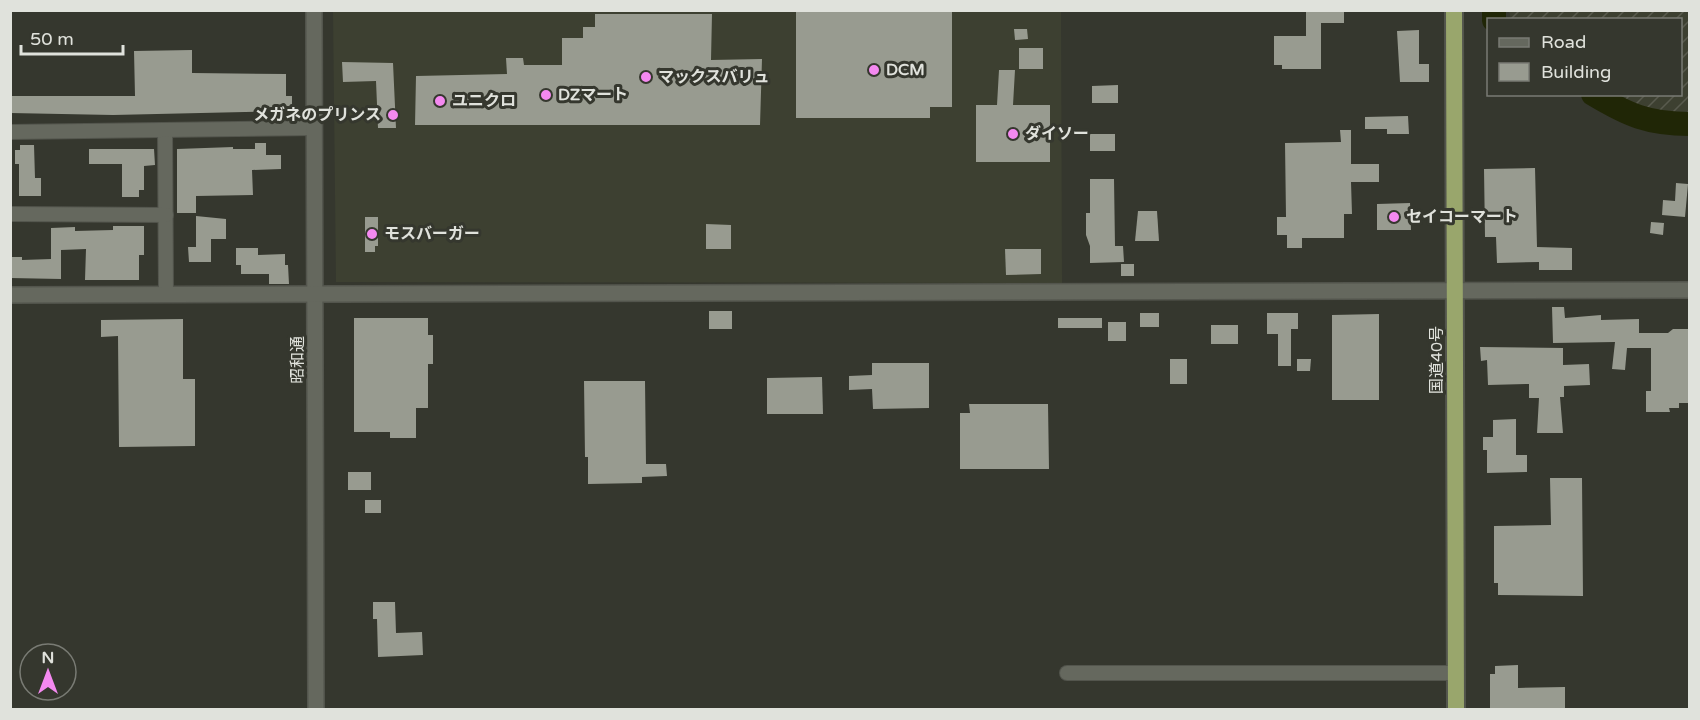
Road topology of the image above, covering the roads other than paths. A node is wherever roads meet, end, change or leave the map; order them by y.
1 (314, 10) edge
2 (1454, 10) edge
3 (314, 128) junction
4 (165, 130) junction
5 (10, 132) edge
6 (10, 214) edge
7 (166, 215) junction
8 (1689, 290) edge
9 (1455, 292) junction
10 (10, 295) edge
11 (166, 295) junction
12 (315, 295) junction
13 (1066, 673) dead end
14 (1456, 673) junction
15 (316, 710) edge
16 (1456, 710) edge

1 - 3 street, 昭和通
2 - 9 highway, 国道40号
3 - 4 street
3 - 12 street, 昭和通
4 - 5 street
4 - 7 street
6 - 7 street
7 - 11 street
8 - 9 street
9 - 12 street
9 - 14 highway, 国道40号
10 - 11 street
11 - 12 street
12 - 15 street, 昭和通
13 - 14 street
14 - 16 highway, 国道40号

